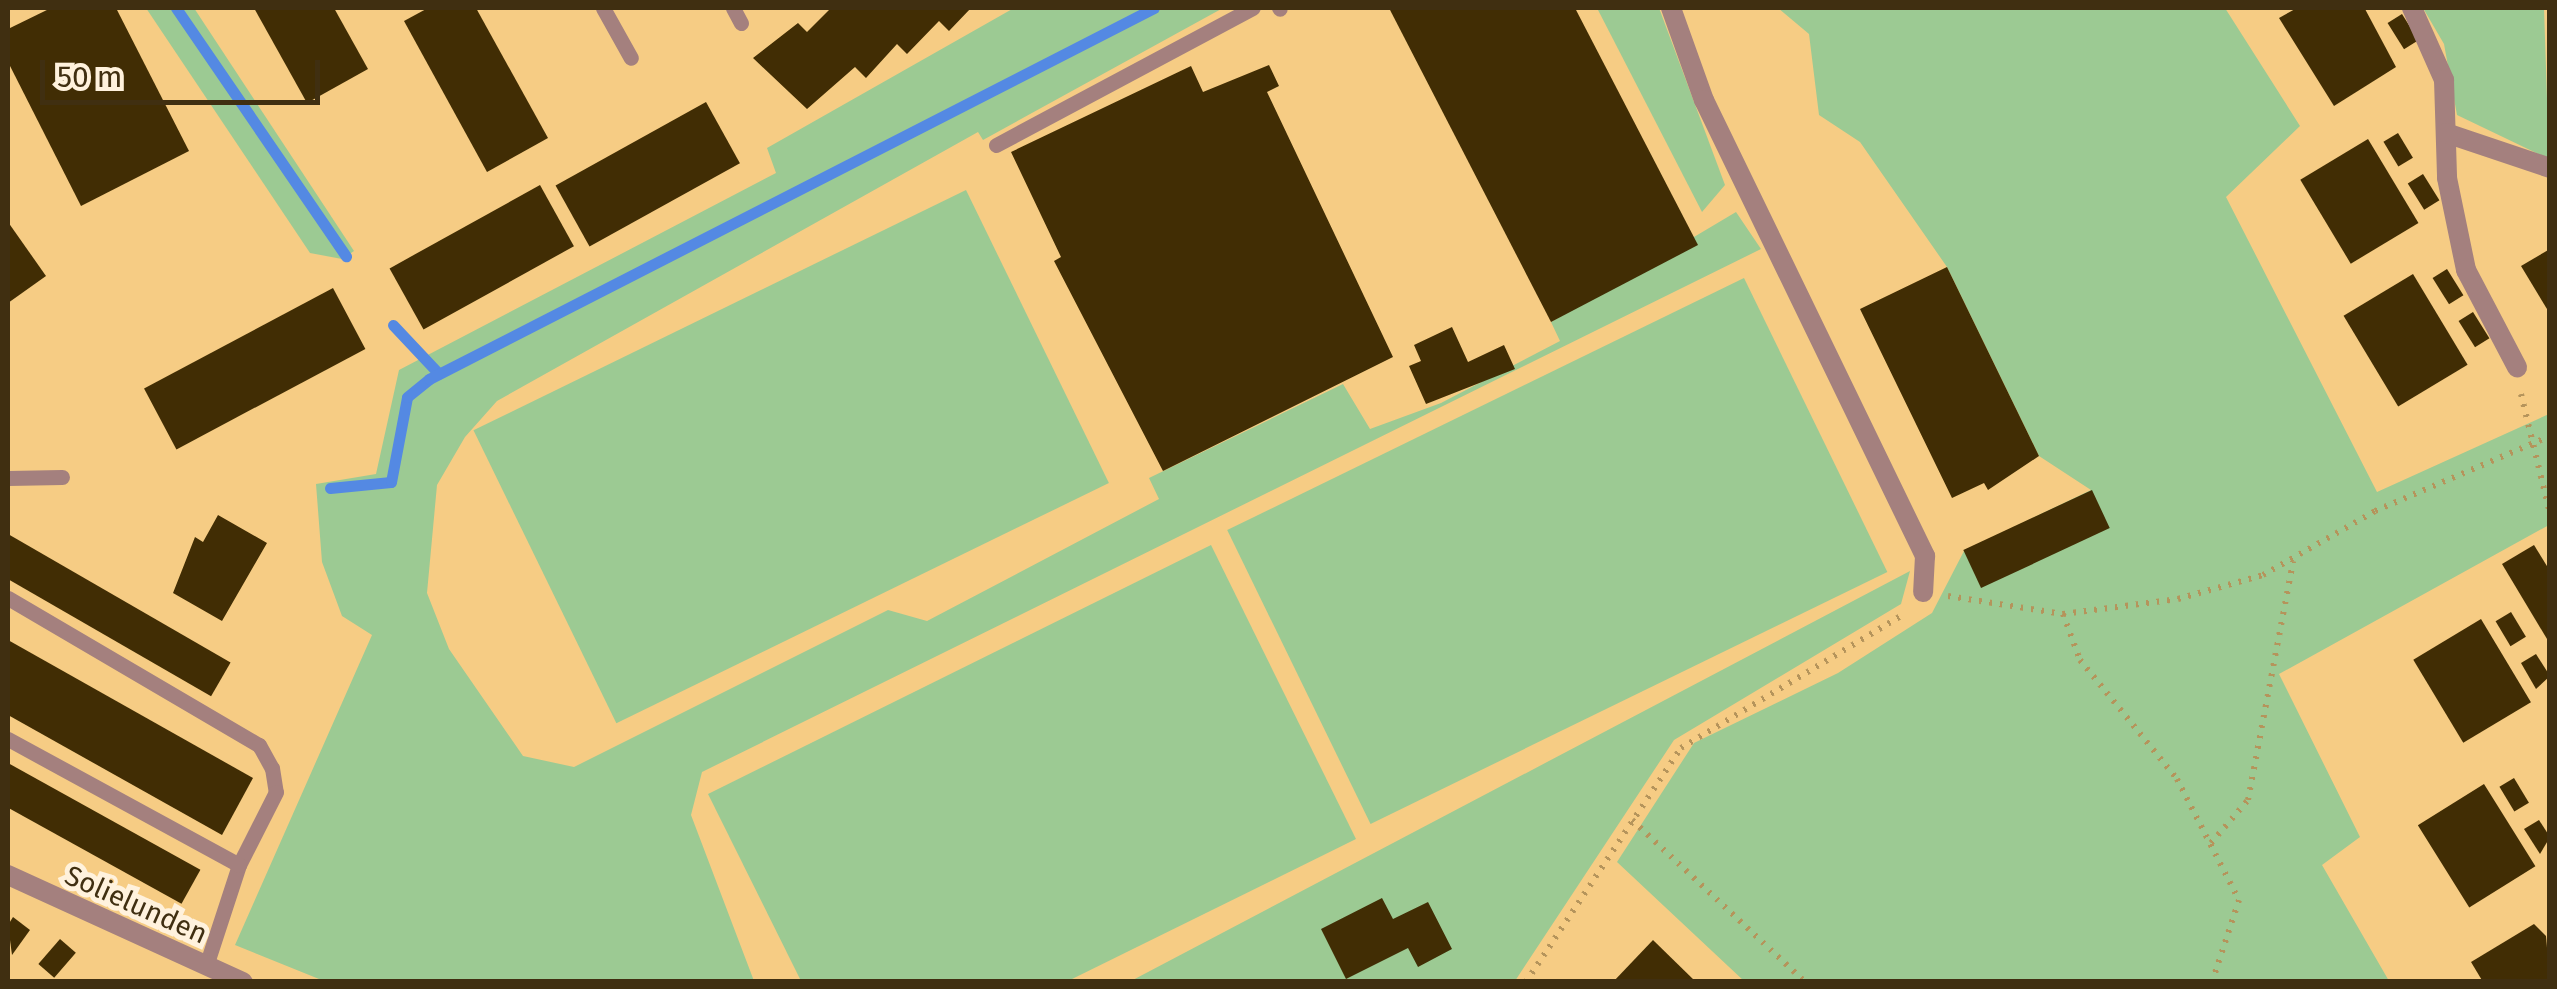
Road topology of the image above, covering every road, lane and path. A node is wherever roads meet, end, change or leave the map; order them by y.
1 (603, 8) edge
2 (1253, 8) edge
3 (1671, 8) edge
4 (2412, 8) edge
5 (631, 58) dead end
6 (2446, 132) junction
7 (996, 146) dead end
8 (2550, 168) edge
9 (2517, 367) joint
10 (2550, 436) edge
11 (2530, 445) junction
12 (62, 477) dead end
13 (8, 478) edge
14 (2550, 514) edge
15 (2293, 561) junction
16 (1923, 592) junction
17 (8, 598) edge
18 (2062, 614) junction
19 (8, 740) edge
20 (1632, 820) junction
21 (2211, 843) junction
22 (239, 865) junction
23 (8, 875) edge
24 (206, 966) junction
25 (244, 982) edge
26 (1526, 982) edge
27 (1805, 982) edge
28 (2212, 982) edge

1 - 5 lane
2 - 7 lane
3 - 16 street
4 - 6 street
6 - 8 street
6 - 9 street
9 - 11 path
10 - 11 path
11 - 14 path
11 - 15 path
12 - 13 lane
15 - 18 path
15 - 21 path
16 - 18 path
16 - 20 path
17 - 22 lane
18 - 21 path
19 - 22 lane
20 - 26 path
20 - 27 path
21 - 28 path
22 - 24 lane
23 - 24 street, Solielunden
24 - 25 street, Solielunden

